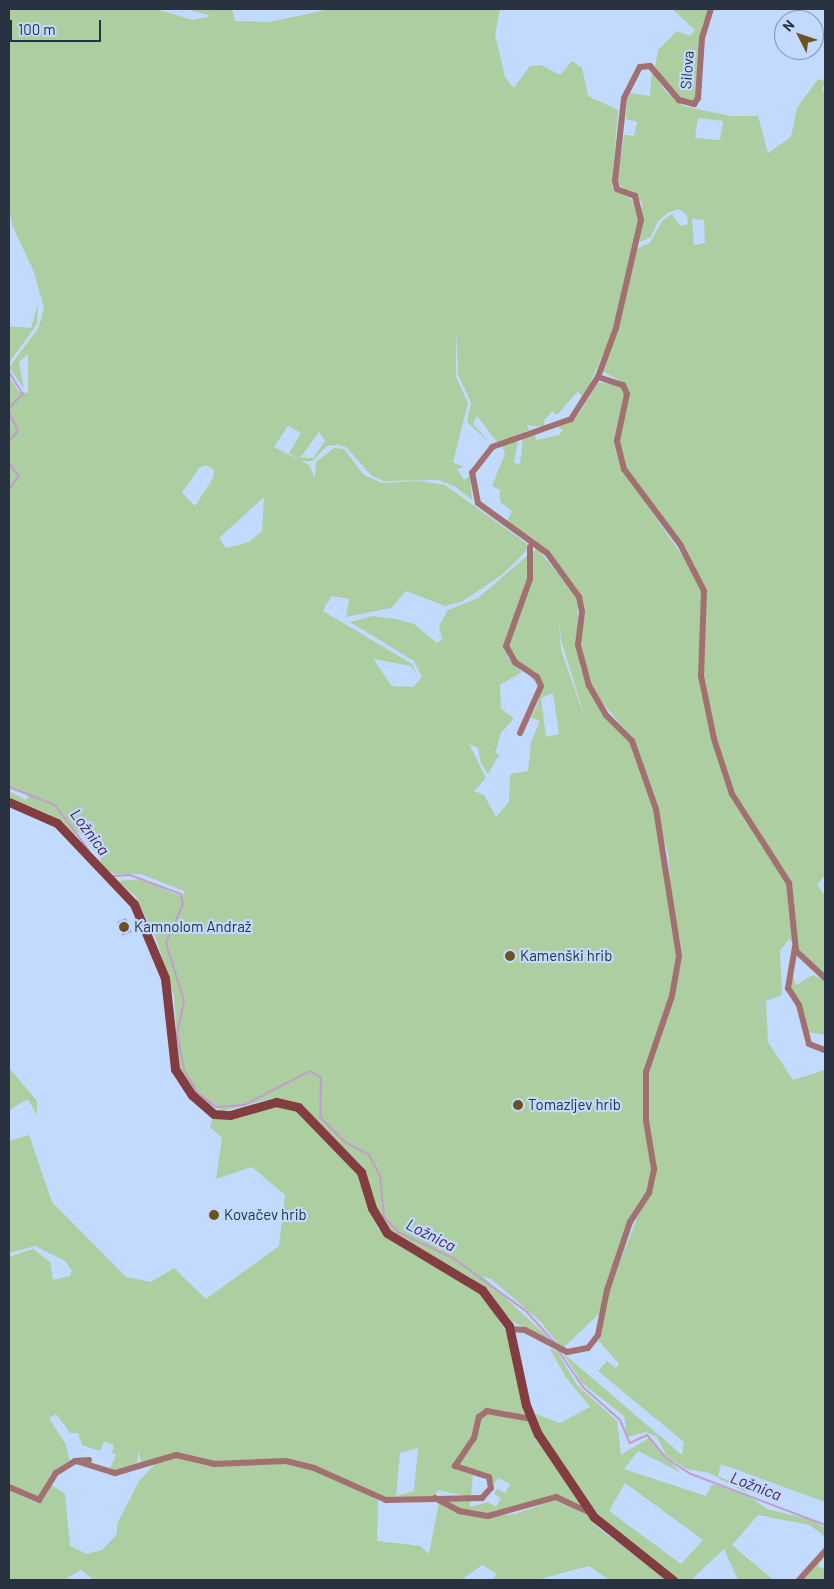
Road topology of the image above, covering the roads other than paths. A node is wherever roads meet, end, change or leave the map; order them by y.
1 (711, 9) edge
2 (598, 377) junction
3 (530, 548) dead end
4 (520, 733) dead end
5 (9, 802) edge
6 (796, 946) junction
7 (825, 978) edge
8 (825, 1050) edge
9 (510, 1329) junction
10 (531, 1419) junction
11 (89, 1460) dead end
12 (76, 1461) junction
13 (9, 1487) edge
14 (434, 1498) junction
15 (592, 1514) junction
16 (825, 1551) edge
17 (673, 1580) edge
18 (799, 1580) edge

1 - 2 street, Silova
2 - 6 street
2 - 9 street
3 - 4 street
5 - 9 street
6 - 7 street
6 - 8 street
9 - 10 street
10 - 14 street
10 - 15 street
11 - 12 street
12 - 13 street
12 - 14 street
14 - 15 street
15 - 17 street
16 - 18 street

